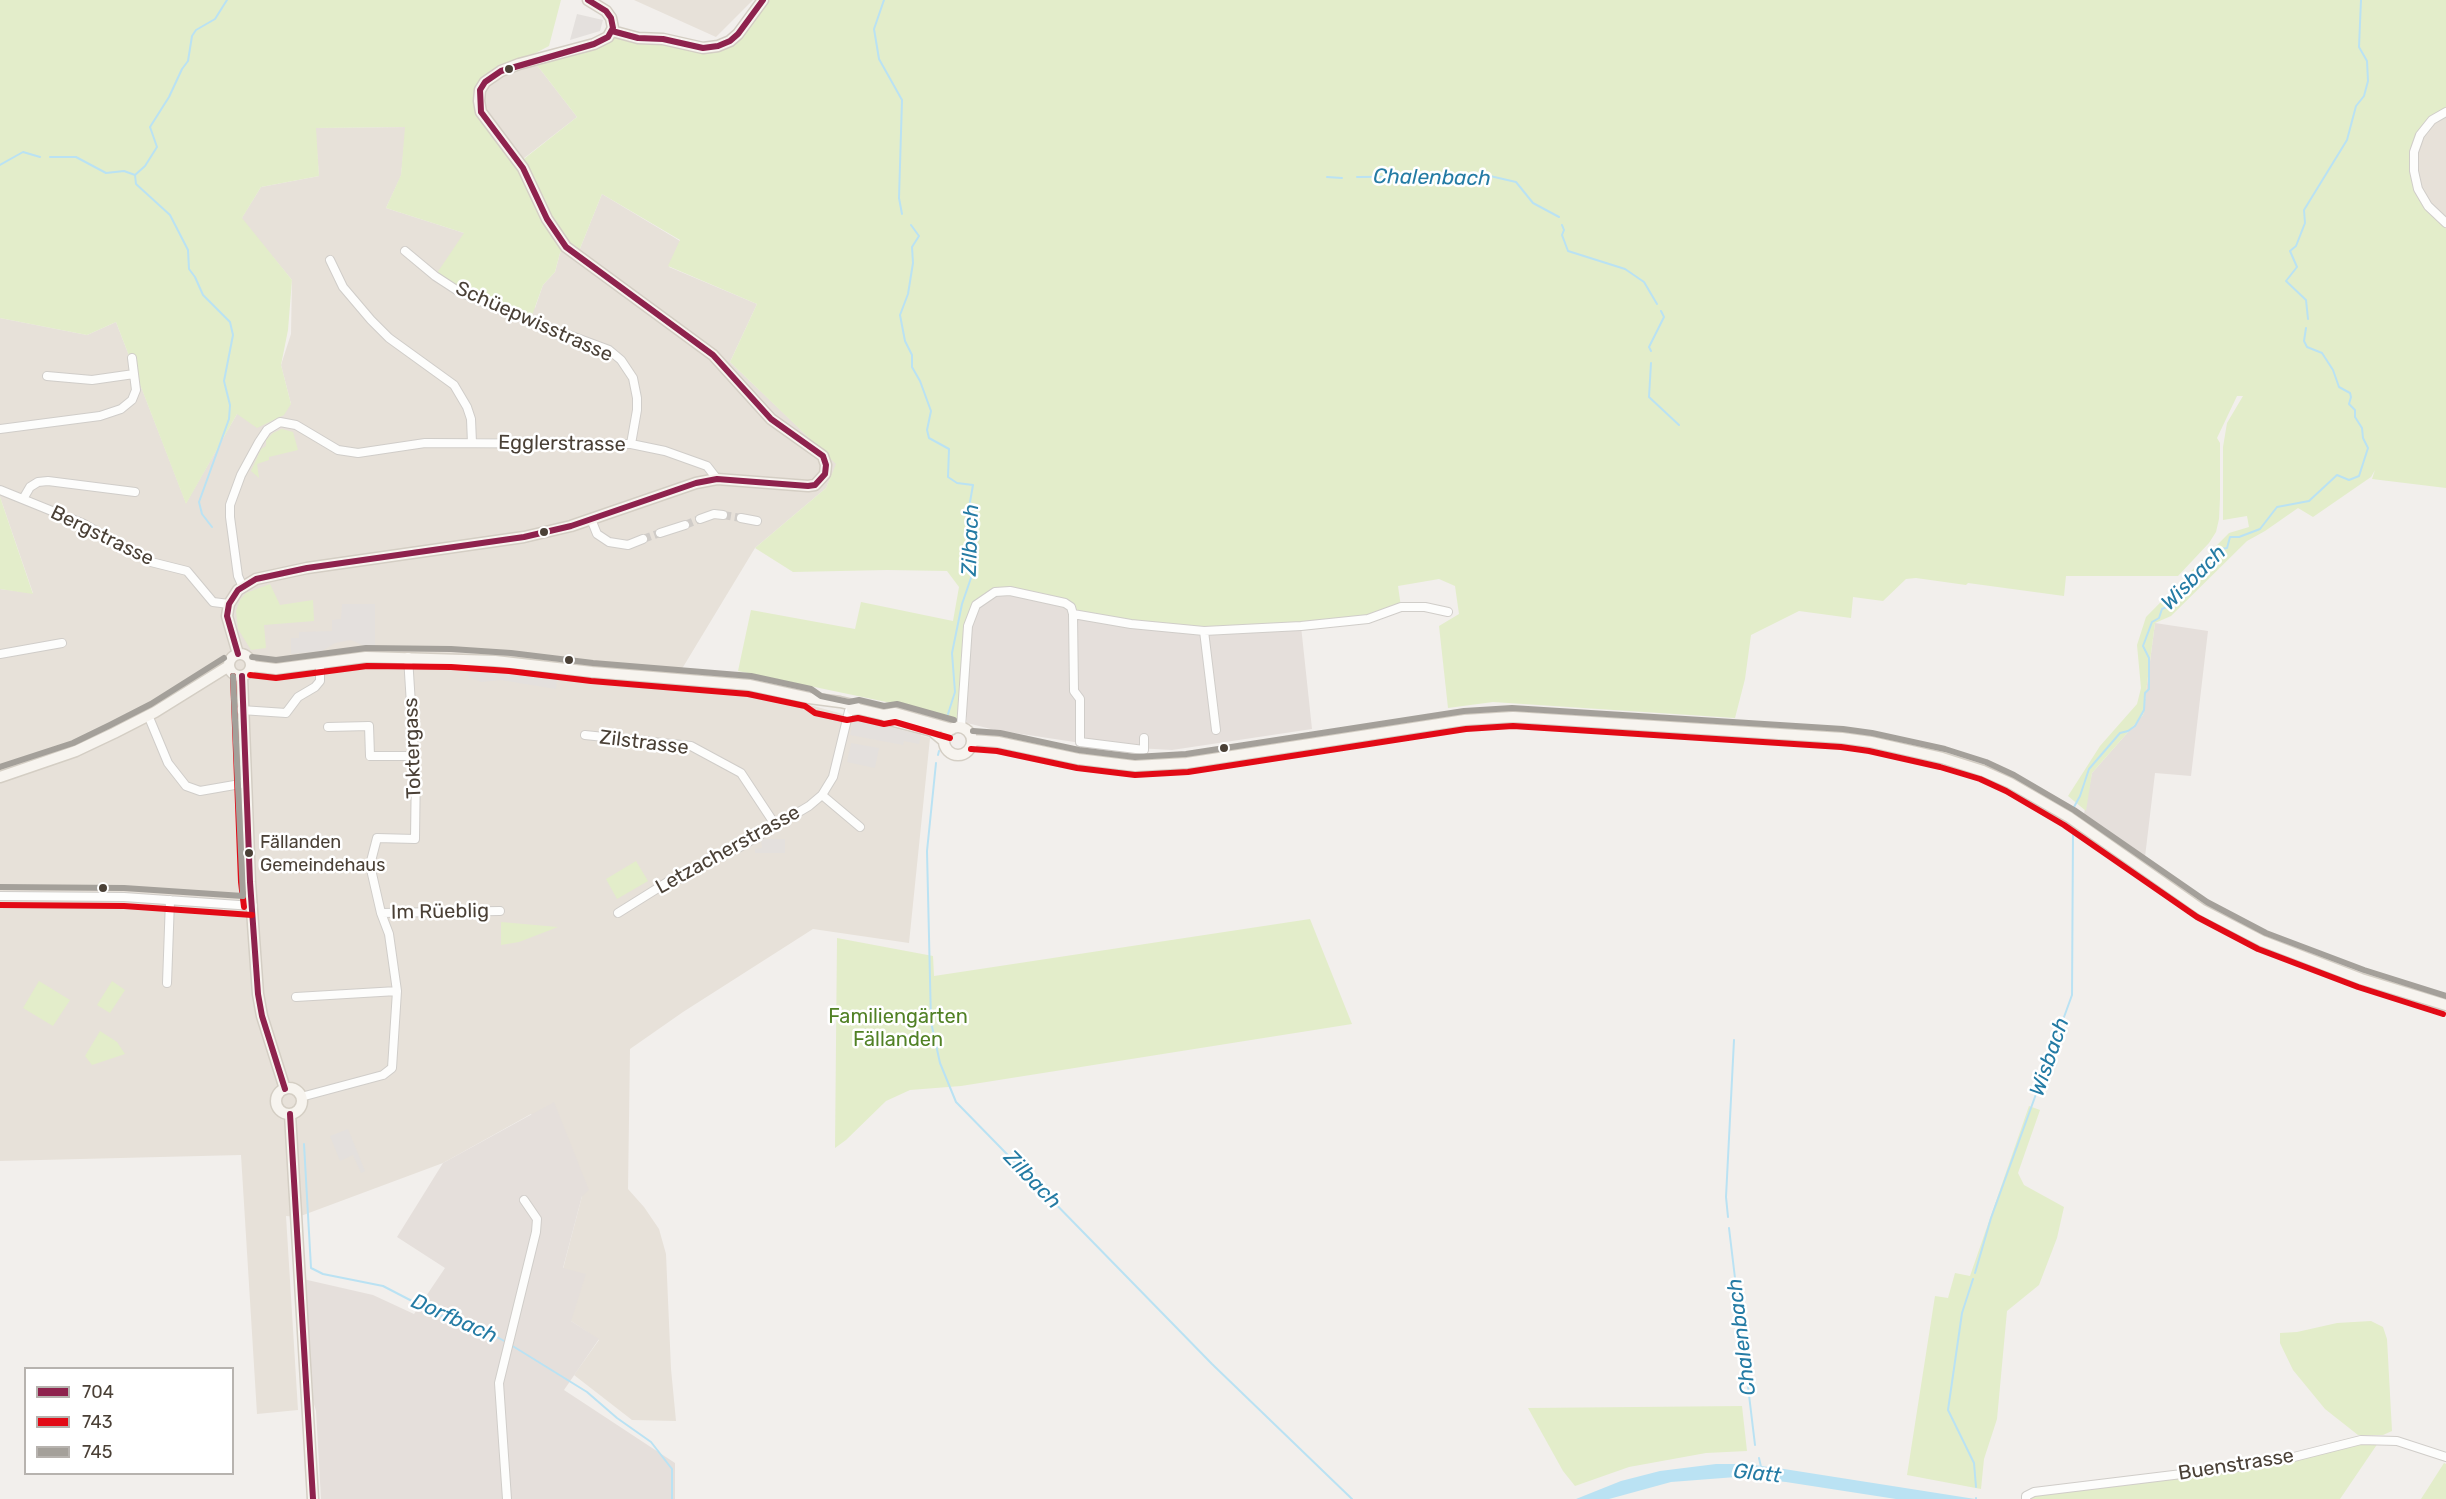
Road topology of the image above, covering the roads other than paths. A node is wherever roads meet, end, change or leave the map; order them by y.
1 (588, 0) edge
2 (763, 0) edge
3 (612, 31) junction
4 (2446, 112) edge
5 (2446, 224) edge
6 (405, 251) dead end
7 (330, 260) dead end
8 (132, 358) dead end
9 (134, 374) junction
10 (46, 376) dead end
11 (0, 429) edge
12 (472, 442) junction
13 (631, 444) junction
14 (717, 479) junction
15 (0, 490) edge
16 (135, 492) dead end
17 (23, 499) junction
18 (723, 515) tunnel mouth
19 (741, 518) tunnel mouth
20 (591, 519) junction
21 (700, 519) tunnel mouth
22 (757, 521) dead end
23 (685, 525) tunnel mouth
24 (660, 533) tunnel mouth
25 (643, 539) tunnel mouth
26 (242, 585) junction
27 (229, 604) junction
28 (1448, 612) dead end
29 (1073, 614) junction
30 (1204, 631) junction
31 (62, 643) dead end
32 (0, 654) edge
33 (238, 654) junction
34 (408, 657) junction
35 (320, 663) junction
36 (229, 666) junction
37 (251, 666) junction
38 (242, 676) junction
39 (241, 710) junction
40 (854, 710) junction
41 (148, 715) junction
42 (884, 715) junction
43 (328, 727) dead end
44 (956, 728) junction
45 (1216, 730) dead end
46 (585, 735) dead end
47 (1144, 738) dead end
48 (944, 741) junction
49 (972, 741) junction
50 (412, 756) junction
51 (0, 777) edge
52 (246, 783) junction
53 (822, 795) junction
54 (776, 826) junction
55 (860, 827) dead end
56 (0, 897) edge
57 (170, 900) junction
58 (253, 906) junction
59 (500, 910) dead end
60 (381, 913) junction
61 (618, 913) dead end
62 (167, 984) dead end
63 (397, 991) junction
64 (296, 997) dead end
65 (2446, 1005) edge
66 (285, 1089) junction
67 (301, 1097) junction
68 (290, 1114) junction
69 (524, 1200) dead end
70 (2446, 1457) edge
71 (313, 1499) edge
72 (507, 1499) edge
73 (2026, 1499) edge

1 - 3 main road
2 - 3 main road
3 - 14 main road
4 - 5 street
6 - 13 street, Schüepwisstrasse
7 - 12 street
8 - 9 street
9 - 10 street
9 - 11 street
12 - 13 street, Egglerstrasse
12 - 26 street, Egglerstrasse
13 - 14 street, Egglerstrasse
14 - 20 main road
15 - 17 street, Bergstrasse
16 - 17 street
17 - 27 street, Bergstrasse
18 - 21 street
19 - 22 street
20 - 25 street
20 - 26 main road
23 - 24 street
26 - 27 main road
27 - 33 main road
28 - 30 street
29 - 30 street
29 - 44 street
29 - 47 street
30 - 45 street
31 - 32 street
33 - 36 main road
33 - 37 main road
34 - 35 main road
34 - 40 main road
34 - 50 street, Toktergass
35 - 37 main road
35 - 39 street
36 - 38 main road
36 - 41 main road
37 - 38 main road
38 - 39 main road
39 - 52 main road
40 - 42 main road
40 - 53 street, Letzacherstrasse
41 - 51 main road
41 - 52 street
42 - 44 main road
42 - 48 main road
43 - 50 street
44 - 48 main road
44 - 49 main road
46 - 54 street, Zilstrasse
48 - 49 main road
49 - 65 main road
50 - 60 street, Toktergass
52 - 58 main road
53 - 54 street, Letzacherstrasse
53 - 55 street
54 - 61 street, Letzacherstrasse
56 - 57 street
57 - 58 street
57 - 62 street
58 - 66 main road
59 - 60 street, Im Rüeblig
60 - 63 street
63 - 64 street
63 - 67 street
66 - 67 main road
66 - 68 main road
67 - 68 main road
68 - 71 main road
69 - 72 street
70 - 73 street, Buenstrasse

